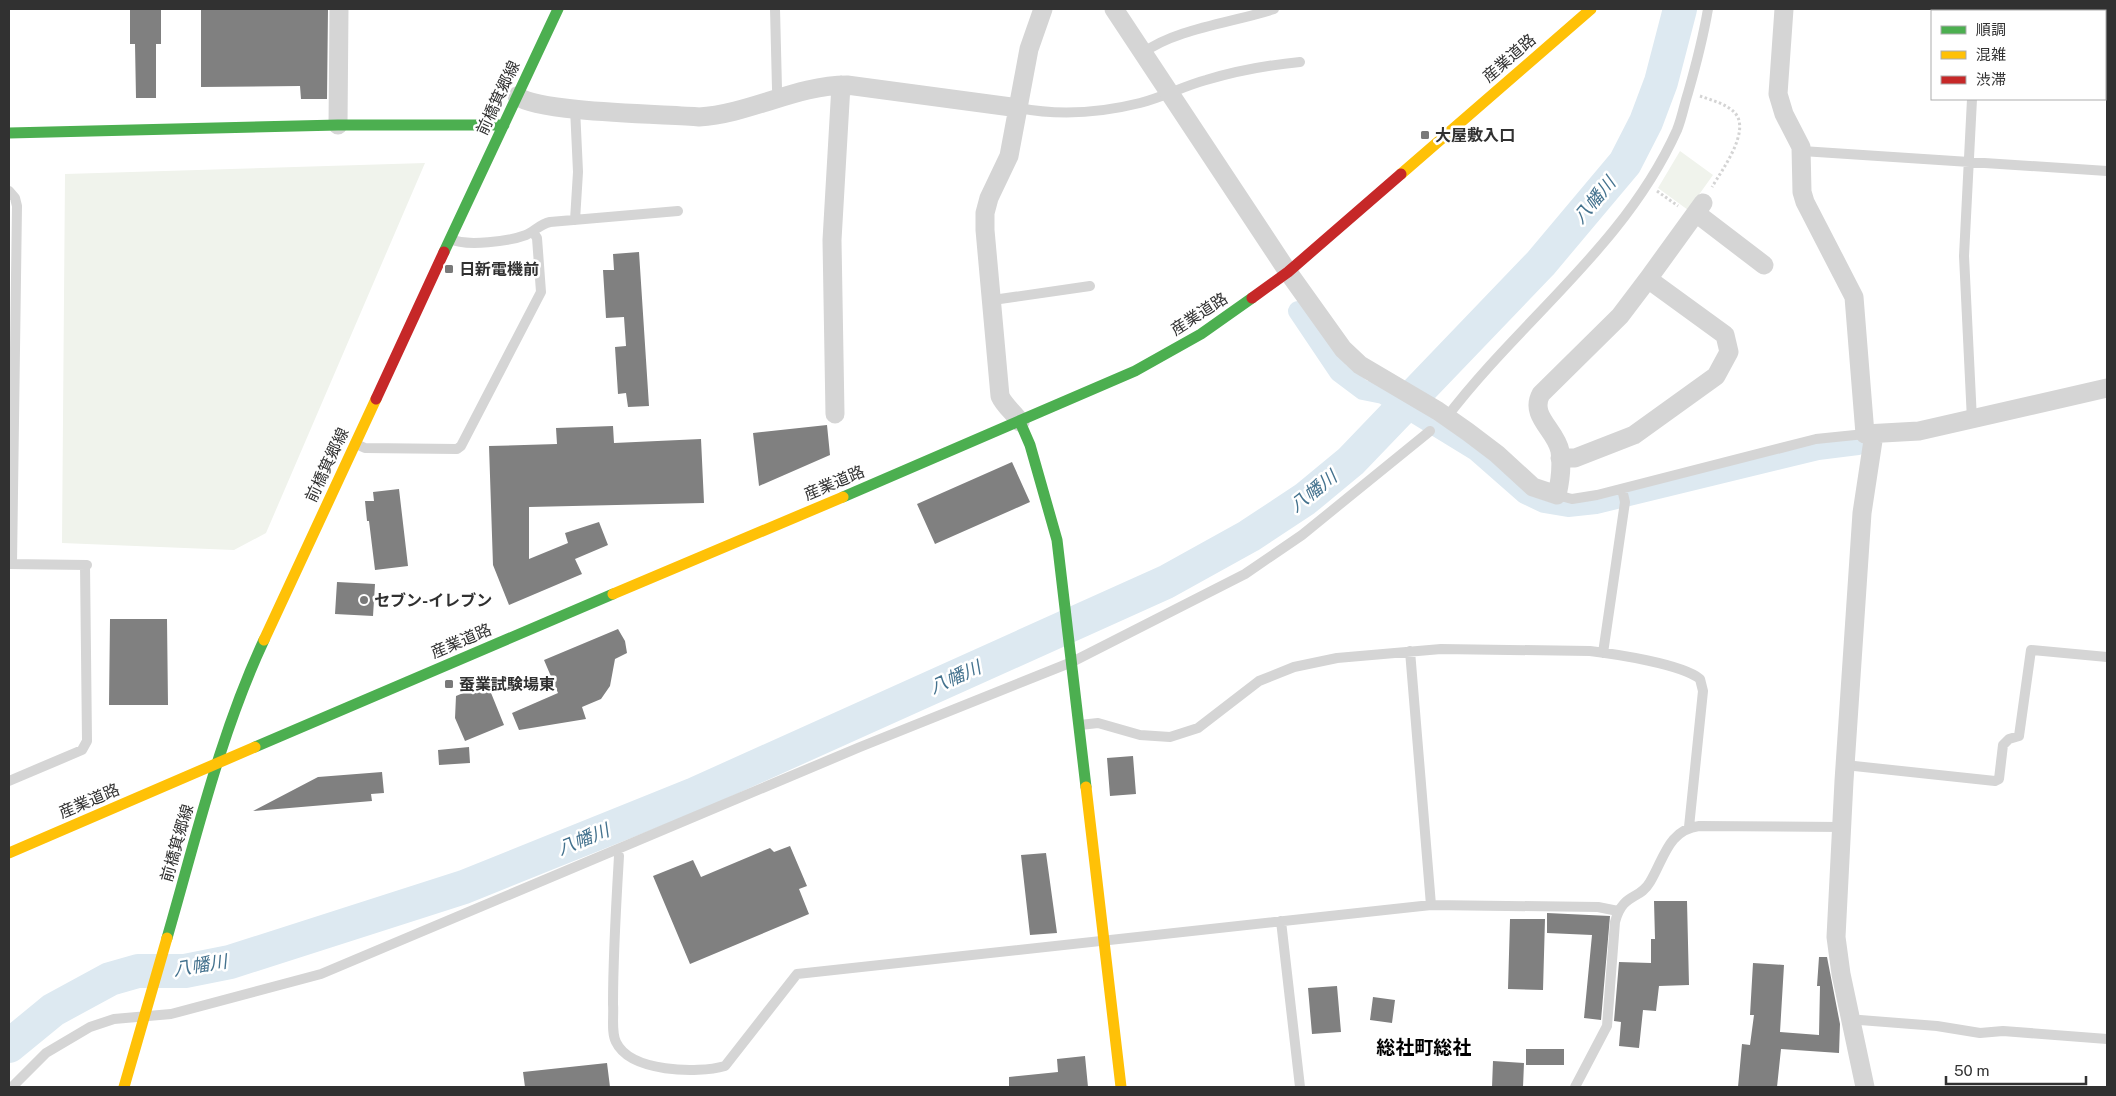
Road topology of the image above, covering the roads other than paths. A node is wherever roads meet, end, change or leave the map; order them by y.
1 (339, 9) edge
2 (558, 9) edge
3 (775, 9) edge
4 (1043, 9) edge
5 (1114, 9) edge
6 (1274, 9) edge
7 (1591, 9) edge
8 (1708, 9) edge
9 (1784, 9) edge
10 (1143, 53) junction
11 (1300, 62) dead end
12 (841, 85) junction
13 (1167, 92) junction
14 (517, 96) junction
15 (780, 98) junction
16 (1972, 100) edge
17 (575, 108) junction
18 (1019, 108) junction
19 (338, 125) junction
20 (504, 125) junction
21 (9, 133) edge
22 (1802, 150) junction
23 (1968, 163) junction
24 (2107, 171) edge
25 (9, 191) edge
26 (678, 211) dead end
27 (575, 220) junction
28 (533, 232) junction
29 (450, 239) junction
30 (1764, 265) dead end
31 (1288, 272) junction
32 (1648, 279) junction
33 (1090, 286) dead end
34 (993, 300) junction
35 (2107, 388) edge
36 (835, 414) dead end
37 (1442, 415) junction
38 (1972, 420) junction
39 (1020, 422) junction
40 (1430, 431) dead end
41 (1869, 434) junction
42 (355, 444) junction
43 (1560, 458) junction
44 (11, 484) edge
45 (1622, 488) junction
46 (1557, 495) junction
47 (11, 564) edge
48 (1410, 651) junction
49 (1603, 653) junction
50 (1071, 657) junction
51 (2107, 657) edge
52 (1079, 726) junction
53 (217, 765) junction
54 (1845, 765) junction
55 (9, 781) edge
56 (1689, 827) junction
57 (1841, 827) junction
58 (617, 850) junction
59 (9, 853) edge
60 (1431, 905) junction
61 (1618, 911) junction
62 (1281, 921) junction
63 (1105, 940) junction
64 (145, 1013) junction
65 (1851, 1023) junction
66 (2107, 1039) edge
67 (12, 1087) edge
68 (124, 1087) edge
69 (1120, 1087) edge
70 (1300, 1087) edge
71 (1575, 1087) edge
72 (1865, 1087) edge

1 - 19 street
2 - 14 street, 前橋箕郷線
3 - 15 lane
4 - 18 street
5 - 10 street
6 - 10 lane
7 - 31 street, 産業道路
8 - 37 lane
9 - 22 street
10 - 13 street
11 - 13 lane
12 - 15 street
12 - 18 street
12 - 36 street
13 - 18 lane
13 - 31 street
14 - 17 street
14 - 20 street, 前橋箕郷線
15 - 17 street
16 - 23 lane
17 - 27 lane
18 - 34 street
19 - 20 street
19 - 21 street
20 - 29 street, 前橋箕郷線
22 - 23 lane
22 - 41 street
23 - 24 lane
23 - 38 lane
25 - 44 lane
26 - 27 lane
27 - 28 lane
28 - 29 lane
28 - 42 lane
29 - 42 street, 前橋箕郷線
30 - 32 street
31 - 37 street
31 - 39 street, 産業道路
32 - 43 street
32 - 43 street
33 - 34 lane
34 - 39 street
35 - 38 street
37 - 46 street
38 - 41 street
39 - 50 street
39 - 53 street, 産業道路
40 - 50 lane
41 - 45 lane
41 - 54 street
42 - 53 street, 前橋箕郷線
43 - 46 street
44 - 47 lane
45 - 46 lane
45 - 49 lane
47 - 55 lane
48 - 49 lane
48 - 52 lane
48 - 60 lane
49 - 56 lane
50 - 52 street
50 - 58 lane
51 - 54 lane
52 - 63 street
53 - 59 street, 産業道路
53 - 64 street, 前橋箕郷線
54 - 57 street
56 - 57 lane
56 - 61 lane
57 - 65 street
58 - 63 lane
58 - 64 lane
60 - 61 lane
60 - 62 lane
61 - 71 lane
62 - 63 lane
62 - 70 lane
63 - 69 street
64 - 67 lane
64 - 68 street
65 - 66 lane
65 - 72 street

